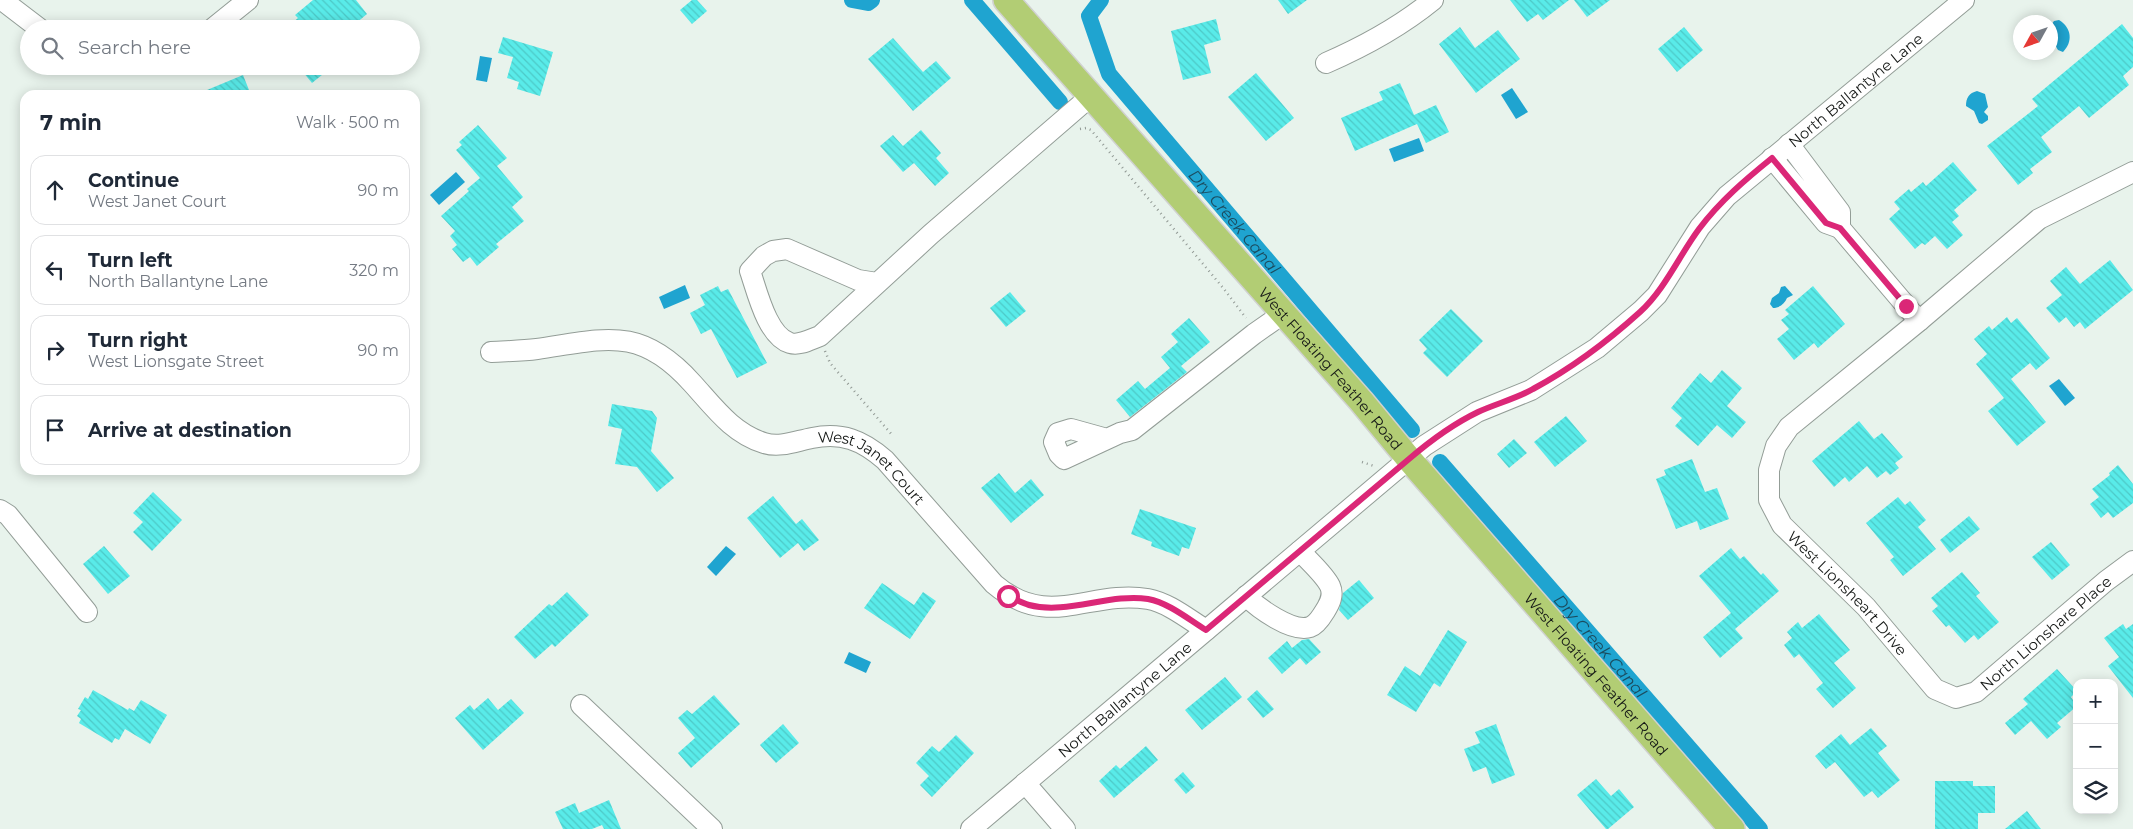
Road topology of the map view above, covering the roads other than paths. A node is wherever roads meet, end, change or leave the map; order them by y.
1 (2, 0) edge
2 (248, 0) edge
3 (1006, 0) edge
4 (1433, 0) edge
5 (1964, 0) edge
6 (28, 20) edge
7 (223, 20) edge
8 (1326, 63) dead end
9 (1092, 96) junction
10 (1789, 144) junction
11 (1772, 158) junction
12 (2133, 172) edge
13 (1840, 228) junction
14 (877, 283) junction
15 (1284, 313) junction
16 (1919, 321) junction
17 (491, 352) dead end
18 (1107, 439) dead end
19 (1409, 459) junction
20 (0, 510) edge
21 (1300, 551) junction
22 (2133, 561) edge
23 (1246, 596) junction
24 (87, 612) dead end
25 (1206, 630) junction
26 (1956, 698) joint
27 (581, 705) dead end
28 (1025, 783) junction
29 (712, 829) edge
30 (971, 829) edge
31 (1065, 829) edge
32 (1732, 829) edge

1 - 6 street
2 - 7 street
3 - 9 main road, West Floating Feather Road
4 - 8 street
5 - 10 street, North Ballantyne Lane
9 - 14 street
9 - 15 main road, West Floating Feather Road
10 - 11 street, North Ballantyne Lane
10 - 13 street
11 - 13 street
11 - 19 street, North Ballantyne Lane
12 - 16 street, West Lionsheart Drive
13 - 16 street
14 - 14 street
15 - 18 street
15 - 19 main road, West Floating Feather Road
16 - 26 street, West Lionsheart Drive
17 - 25 street, West Janet Court
19 - 21 street, North Ballantyne Lane
19 - 32 main road, West Floating Feather Road
20 - 24 street
21 - 23 street, North Ballantyne Lane
21 - 23 street
22 - 26 street, North Lionshare Place
23 - 25 street, North Ballantyne Lane
25 - 28 street, North Ballantyne Lane
27 - 29 street
28 - 30 street, North Ballantyne Lane
28 - 31 street

